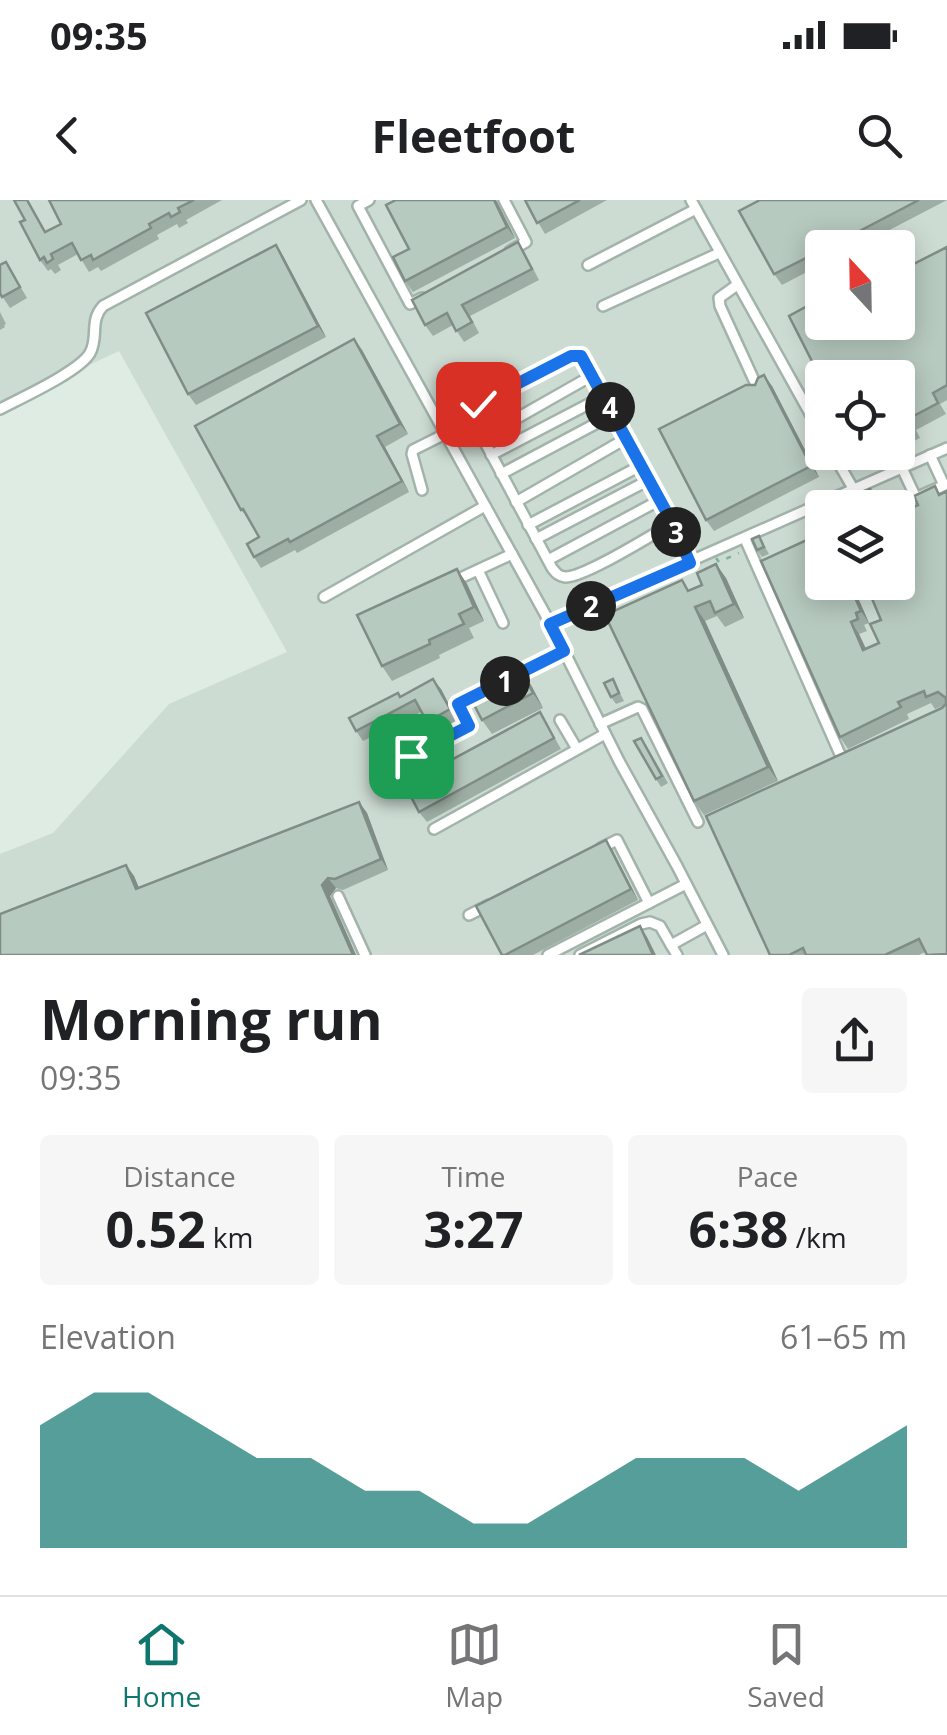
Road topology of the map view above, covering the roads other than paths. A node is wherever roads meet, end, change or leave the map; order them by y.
1 (301, 200) edge
2 (331, 200) edge
3 (369, 200) edge
4 (504, 200) edge
5 (318, 203) edge
6 (356, 203) edge
7 (693, 204) edge
8 (719, 253) junction
9 (493, 260) edge
10 (588, 265) dead end
11 (738, 285) junction
12 (427, 296) edge
13 (603, 306) dead end
14 (592, 375) junction
15 (758, 389) edge
16 (604, 396) junction
17 (805, 405) edge
18 (0, 409) edge
19 (614, 414) junction
20 (445, 434) junction
21 (482, 438) junction
22 (627, 438) junction
23 (947, 448) edge
24 (491, 455) junction
25 (930, 456) junction
26 (915, 462) edge
27 (642, 466) junction
28 (842, 470) edge
29 (898, 470) edge
30 (903, 470) edge
31 (501, 474) junction
32 (649, 480) junction
33 (946, 485) edge
34 (422, 490) dead end
35 (854, 490) joint
36 (916, 498) joint
37 (660, 500) junction
38 (516, 502) junction
39 (485, 506) junction
40 (805, 512) edge
41 (673, 524) junction
42 (528, 525) junction
43 (536, 539) junction
44 (744, 539) junction
45 (512, 554) junction
46 (548, 560) junction
47 (690, 563) junction
48 (478, 570) junction
49 (443, 586) edge
50 (324, 597) dead end
51 (503, 624) dead end
52 (550, 624) junction
53 (564, 651) junction
54 (511, 678) edge
55 (494, 686) edge
56 (560, 720) dead end
57 (603, 729) junction
58 (400, 735) dead end
59 (578, 749) junction
60 (865, 750) edge
61 (698, 822) dead end
62 (434, 829) dead end
63 (584, 856) edge
64 (686, 884) junction
65 (338, 896) dead end
66 (502, 898) edge
67 (649, 903) junction
68 (469, 915) dead end
69 (707, 925) junction
70 (671, 944) junction
71 (365, 955) edge
72 (548, 955) edge
73 (580, 955) edge
74 (676, 955) edge
75 (722, 955) edge

1 - 18 street
2 - 5 street
3 - 6 street
4 - 9 street
5 - 20 street
6 - 12 street
7 - 8 street
7 - 10 street
8 - 11 street
8 - 13 street
11 - 15 street
11 - 17 street
14 - 16 street
14 - 21 street
14 - 21 street
16 - 19 street
16 - 24 street
19 - 22 street
19 - 31 street
20 - 34 street
20 - 39 street
21 - 24 street
22 - 27 street
22 - 38 street
23 - 25 street
24 - 31 street
25 - 26 street
25 - 33 street
27 - 32 street
27 - 42 street
28 - 35 street
29 - 35 street
30 - 36 street
31 - 38 street
32 - 37 street
32 - 43 street
33 - 36 street
37 - 41 street
37 - 46 street
38 - 42 street
39 - 45 street
39 - 50 street
40 - 44 street
41 - 46 street
41 - 47 street
42 - 43 street
43 - 46 street
44 - 47 street
44 - 60 street
45 - 48 street
45 - 52 street
47 - 52 street
48 - 49 street
48 - 51 street
52 - 53 street
53 - 54 street
53 - 57 street
55 - 58 street
56 - 59 street
57 - 59 street
57 - 61 street
57 - 64 street
59 - 62 street
63 - 67 street
64 - 67 street
64 - 69 street
65 - 71 street
66 - 68 street
67 - 72 street
69 - 70 street
69 - 75 street
70 - 73 street
70 - 74 street

